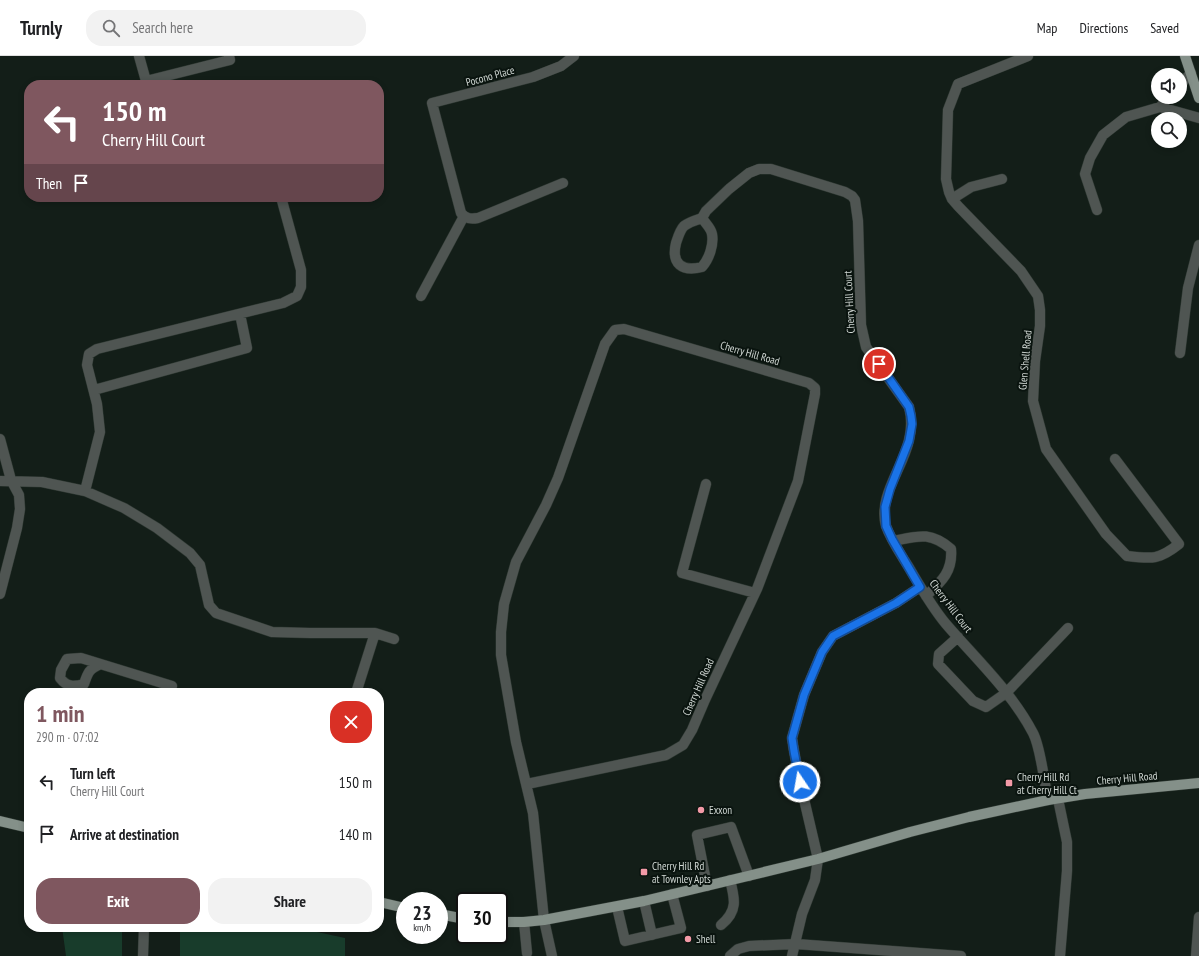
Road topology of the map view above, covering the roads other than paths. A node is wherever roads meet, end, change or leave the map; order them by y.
1 (139, 56) edge
2 (229, 56) edge
3 (574, 56) edge
4 (1028, 56) edge
5 (1185, 56) edge
6 (1191, 73) junction
7 (1187, 77) edge
8 (146, 80) edge
9 (150, 80) edge
10 (1199, 98) edge
11 (1163, 104) edge
12 (1160, 107) junction
13 (1199, 118) edge
14 (1002, 179) dead end
15 (563, 183) dead end
16 (952, 199) junction
17 (282, 202) edge
18 (1097, 210) dead end
19 (464, 216) junction
20 (702, 218) junction
21 (1199, 245) edge
22 (421, 296) dead end
23 (240, 314) junction
24 (1180, 353) dead end
25 (94, 390) junction
26 (0, 439) edge
27 (1114, 459) dead end
28 (11, 480) junction
29 (0, 481) edge
30 (706, 484) dead end
31 (85, 490) junction
32 (893, 541) junction
33 (920, 587) junction
34 (755, 593) junction
35 (0, 594) edge
36 (926, 596) junction
37 (1068, 628) dead end
38 (375, 633) junction
39 (958, 637) junction
40 (394, 640) dead end
41 (101, 664) dead end
42 (172, 686) dead end
43 (358, 688) edge
44 (1006, 693) junction
45 (1199, 783) edge
46 (527, 784) junction
47 (1053, 799) junction
48 (0, 821) edge
49 (24, 827) edge
50 (818, 859) junction
51 (749, 876) junction
52 (730, 880) junction
53 (706, 886) junction
54 (672, 894) junction
55 (644, 901) junction
56 (384, 903) edge
57 (396, 906) edge
58 (617, 907) junction
59 (1199, 917) edge
60 (544, 920) junction
61 (508, 922) edge
62 (524, 922) junction
63 (722, 925) dead end
64 (144, 932) edge
65 (652, 935) junction
66 (796, 944) junction
67 (527, 953) dead end
68 (143, 956) edge
69 (552, 956) edge
70 (730, 956) edge
71 (792, 956) edge
72 (961, 956) edge
73 (1060, 956) edge
74 (1196, 956) edge

1 - 8 street
2 - 9 street
3 - 19 street, Pocono Place
4 - 16 street, Glen Shell Road
5 - 6 main road
6 - 7 street
6 - 10 main road
11 - 12 street
12 - 13 street
12 - 18 street
14 - 16 street
15 - 19 street
16 - 27 street, Glen Shell Road
17 - 23 street
19 - 22 street
20 - 20 street, Cherry Hill Court
20 - 32 street, Cherry Hill Court
21 - 24 street
23 - 25 street
23 - 25 street
25 - 31 street
26 - 28 street
28 - 29 street
28 - 31 street
28 - 35 street
30 - 34 street
31 - 38 street
32 - 33 street, Cherry Hill Court
32 - 36 street
33 - 36 street, Cherry Hill Court
33 - 50 street
34 - 46 street, Cherry Hill Road
34 - 46 street, Cherry Hill Road
36 - 39 street, Cherry Hill Court
37 - 44 street
38 - 40 street
38 - 43 street
39 - 44 street, Cherry Hill Court
39 - 44 street
41 - 42 street
44 - 47 street, Cherry Hill Court
45 - 47 main road, Cherry Hill Road
46 - 60 street, Cherry Hill Road
47 - 50 main road, Cherry Hill Road
47 - 73 street, Cherry Hill Court
48 - 49 main road
50 - 51 main road, Cherry Hill Road
50 - 66 street
51 - 52 main road, Cherry Hill Road
51 - 53 street
52 - 53 main road, Cherry Hill Road
52 - 63 street
53 - 54 main road, Cherry Hill Road
54 - 55 main road, Cherry Hill Road
54 - 65 street
55 - 58 main road, Cherry Hill Road
55 - 65 street
56 - 57 main road
58 - 60 main road, Cherry Hill Road
58 - 65 street
59 - 74 street
60 - 62 main road, Cherry Hill Road
60 - 69 street
61 - 62 main road, Cherry Hill Road
62 - 67 street
64 - 68 street
66 - 70 street
66 - 71 street
66 - 72 street

